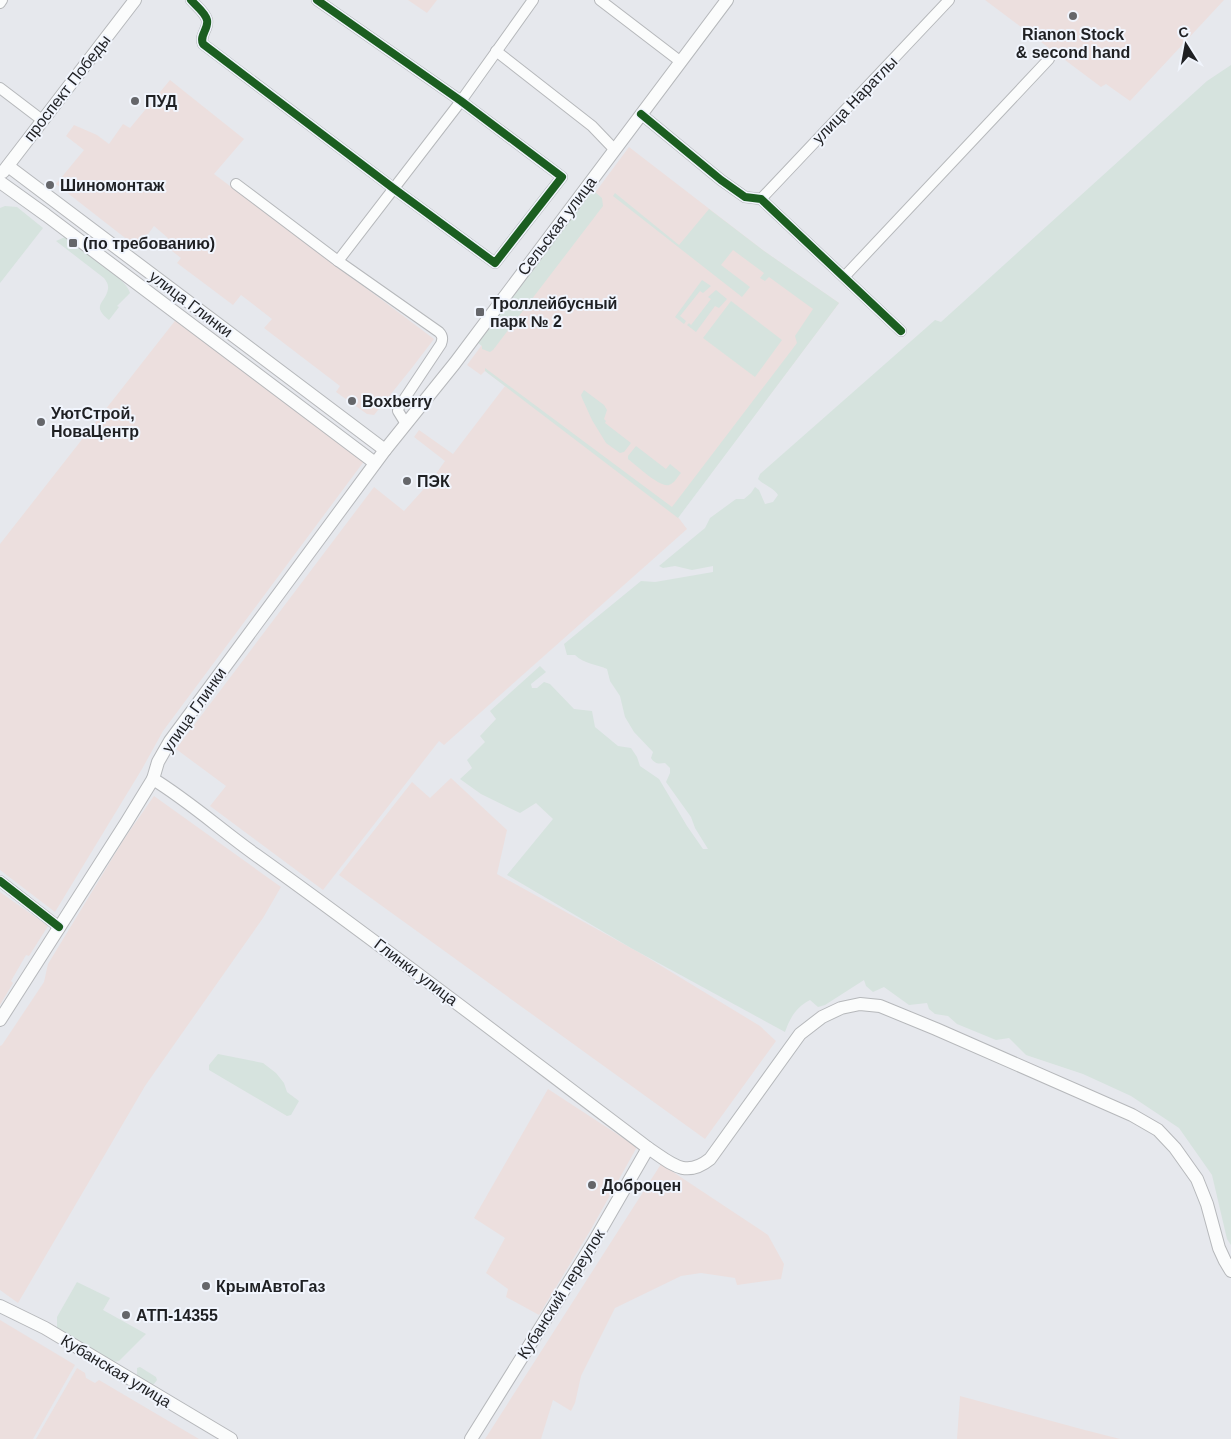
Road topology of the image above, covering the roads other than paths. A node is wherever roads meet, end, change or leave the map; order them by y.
1 (135, 0) edge
2 (191, 0) edge
3 (317, 0) edge
4 (533, 0) edge
5 (600, 0) edge
6 (727, 0) edge
7 (949, 0) edge
8 (496, 51) junction
9 (1049, 59) dead end
10 (681, 62) junction
11 (0, 88) edge
12 (461, 101) junction
13 (641, 114) junction
14 (42, 120) junction
15 (615, 150) junction
16 (8, 166) junction
17 (0, 176) edge
18 (0, 182) edge
19 (236, 184) dead end
20 (393, 188) junction
21 (42, 191) junction
22 (761, 199) junction
23 (32, 204) junction
24 (338, 261) junction
25 (844, 277) junction
26 (901, 331) dead end
27 (406, 424) junction
28 (385, 450) junction
29 (375, 463) junction
30 (153, 779) junction
31 (0, 881) edge
32 (59, 927) junction
33 (0, 1020) edge
34 (648, 1148) junction
35 (1231, 1271) edge
36 (0, 1306) edge
37 (231, 1439) edge
38 (471, 1439) edge

1 - 14 main road, проспект Победы
2 - 20 street
3 - 12 street
4 - 8 street
5 - 10 street
6 - 10 main road, Сельская улица
7 - 22 street, улица Наратлы
8 - 12 street
8 - 15 street
9 - 25 street
10 - 13 main road, Сельская улица
11 - 14 street
12 - 20 street
12 - 20 street
13 - 15 main road, Сельская улица
13 - 22 street
14 - 16 main road, проспект Победы
15 - 27 main road, Сельская улица
16 - 17 main road, проспект Победы
16 - 21 main road, улица Глинки
18 - 23 main road, улица Глинки
19 - 24 street
20 - 24 street
21 - 23 street
21 - 28 main road, улица Глинки
22 - 25 street
23 - 29 main road, улица Глинки
24 - 27 street
25 - 26 street
27 - 28 main road, Сельская улица
28 - 29 main road, улица Глинки
29 - 30 main road, улица Глинки
30 - 32 main road, улица Глинки
30 - 34 main road, Глинки улица
31 - 32 street
32 - 33 main road, улица Глинки
34 - 35 main road, Глинки улица
34 - 38 main road, Кубанский переулок
36 - 37 main road, Кубанская улица

